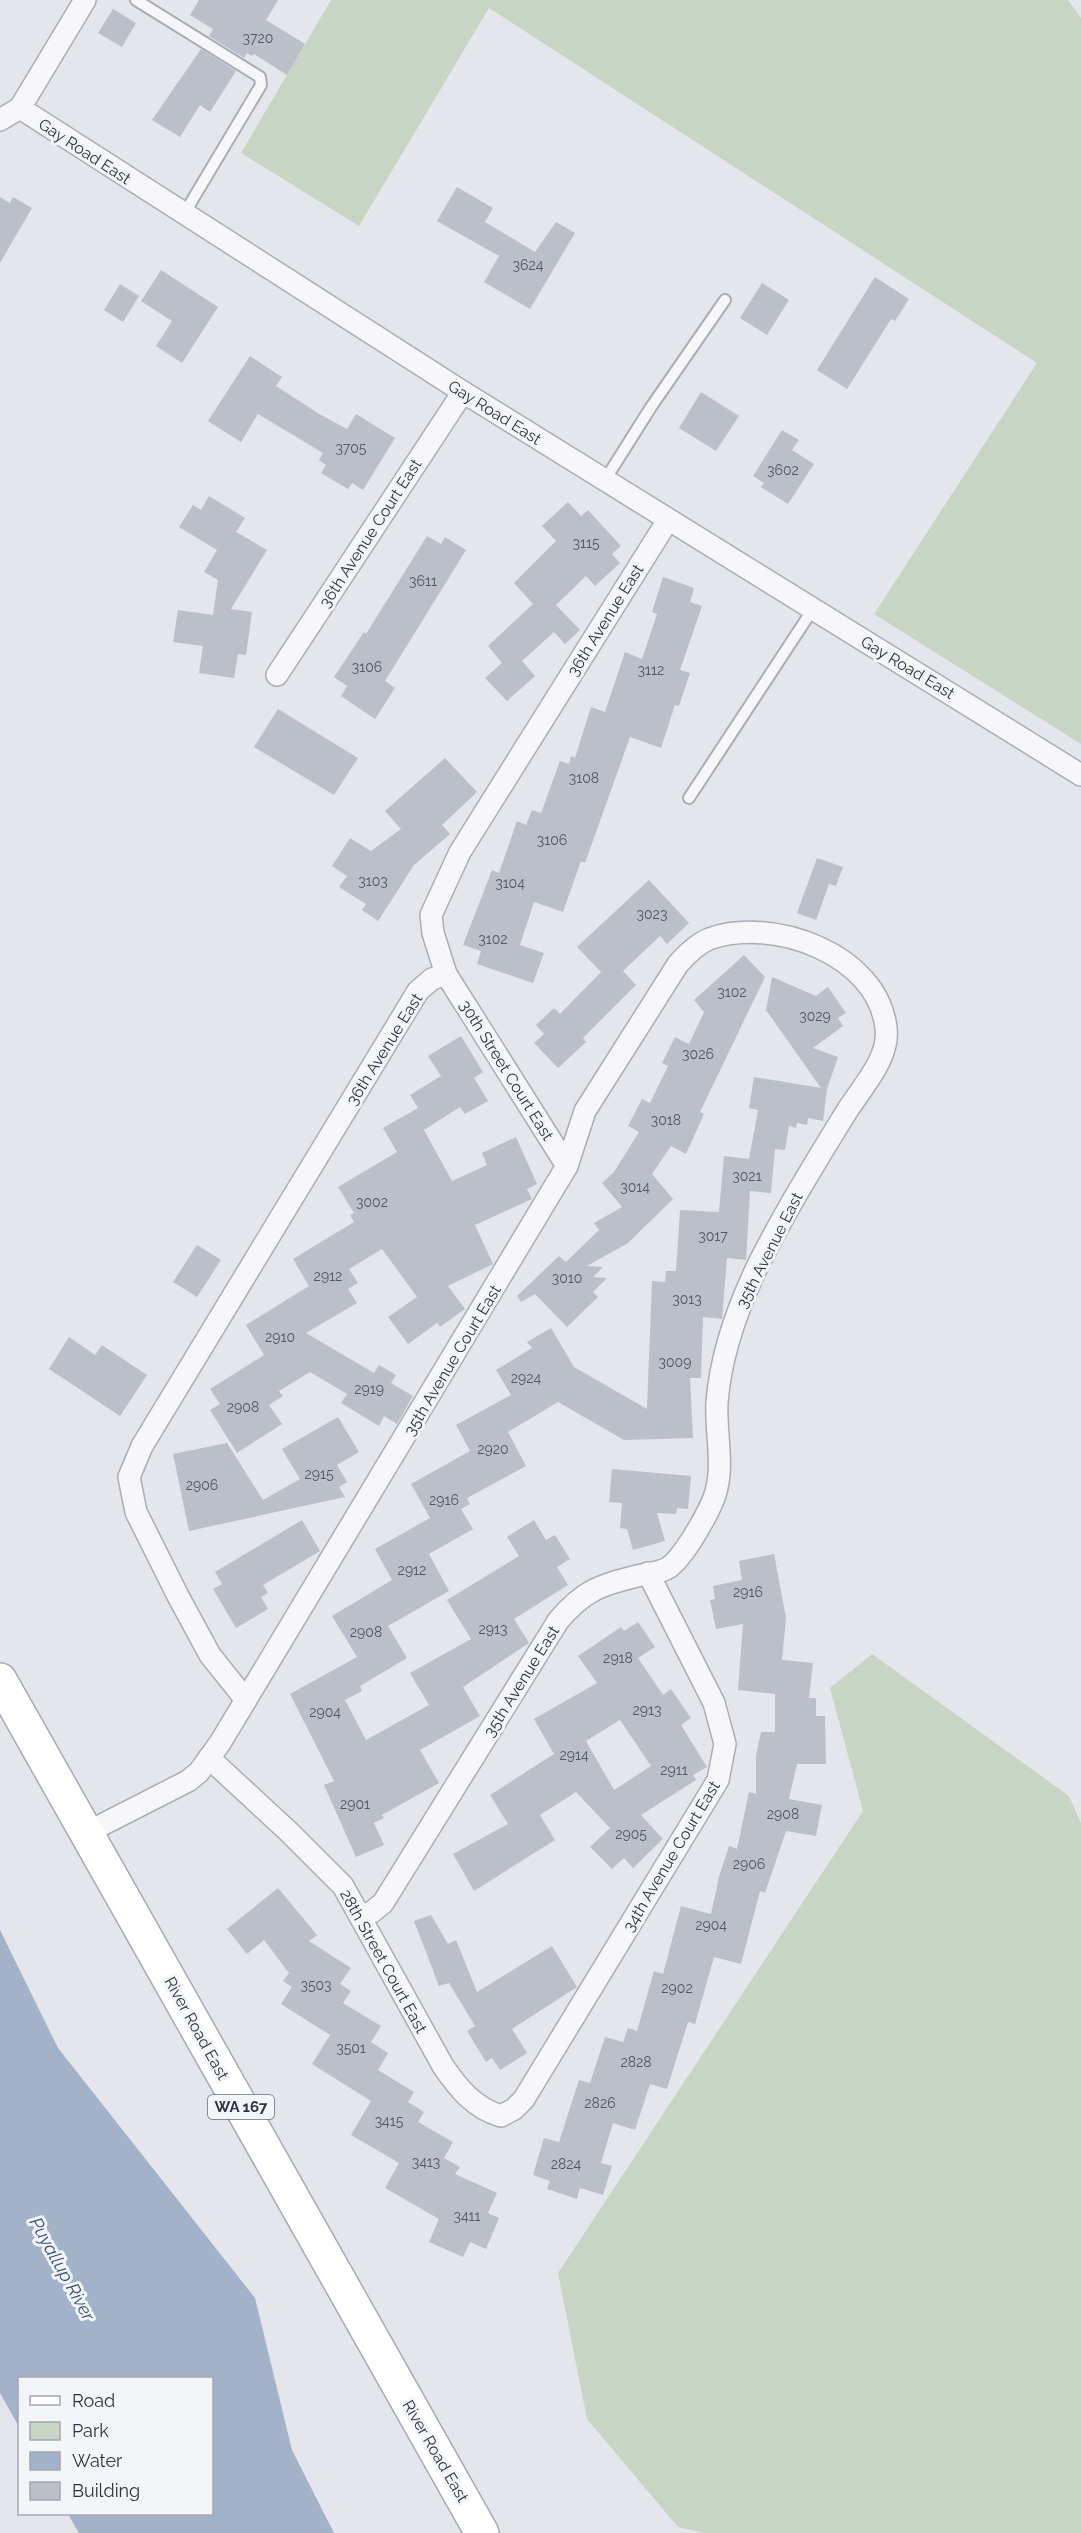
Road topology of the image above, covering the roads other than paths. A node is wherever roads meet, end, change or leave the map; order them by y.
1 (85, 0) edge
2 (136, 0) edge
3 (20, 108) junction
4 (0, 120) edge
5 (184, 214) junction
6 (725, 300) dead end
7 (463, 392) junction
8 (605, 480) junction
9 (668, 520) junction
10 (813, 609) junction
11 (277, 675) dead end
12 (1081, 775) edge
13 (688, 798) dead end
14 (821, 946) joint
15 (446, 974) junction
16 (567, 1166) junction
17 (648, 1573) junction
18 (0, 1680) edge
19 (246, 1700) junction
20 (209, 1758) junction
21 (86, 1833) junction
22 (360, 1916) junction
23 (501, 2116) joint
24 (482, 2533) edge

1 - 3 street, Gay Road East
2 - 5 lane
3 - 4 street
3 - 5 street, Gay Road East
5 - 7 street, Gay Road East
6 - 8 lane
7 - 8 street, Gay Road East
7 - 11 street, 36th Avenue Court East
8 - 9 street, Gay Road East
9 - 10 street, Gay Road East
9 - 15 street, 36th Avenue East
10 - 12 street, Gay Road East
10 - 13 lane
14 - 16 street, 35th Avenue Court East
14 - 17 street, 35th Avenue East
15 - 16 street, 30th Street Court East
15 - 19 street, 36th Avenue East
16 - 19 street, 35th Avenue Court East
17 - 22 street, 35th Avenue East
17 - 23 street, 34th Avenue Court East
18 - 21 main road, River Road East / WA 167
19 - 20 street, 35th Avenue Court East
20 - 21 street, 35th Avenue Court East
20 - 22 street, 28th Street Court East
21 - 24 main road, River Road East / WA 167
22 - 23 street, 28th Street Court East

